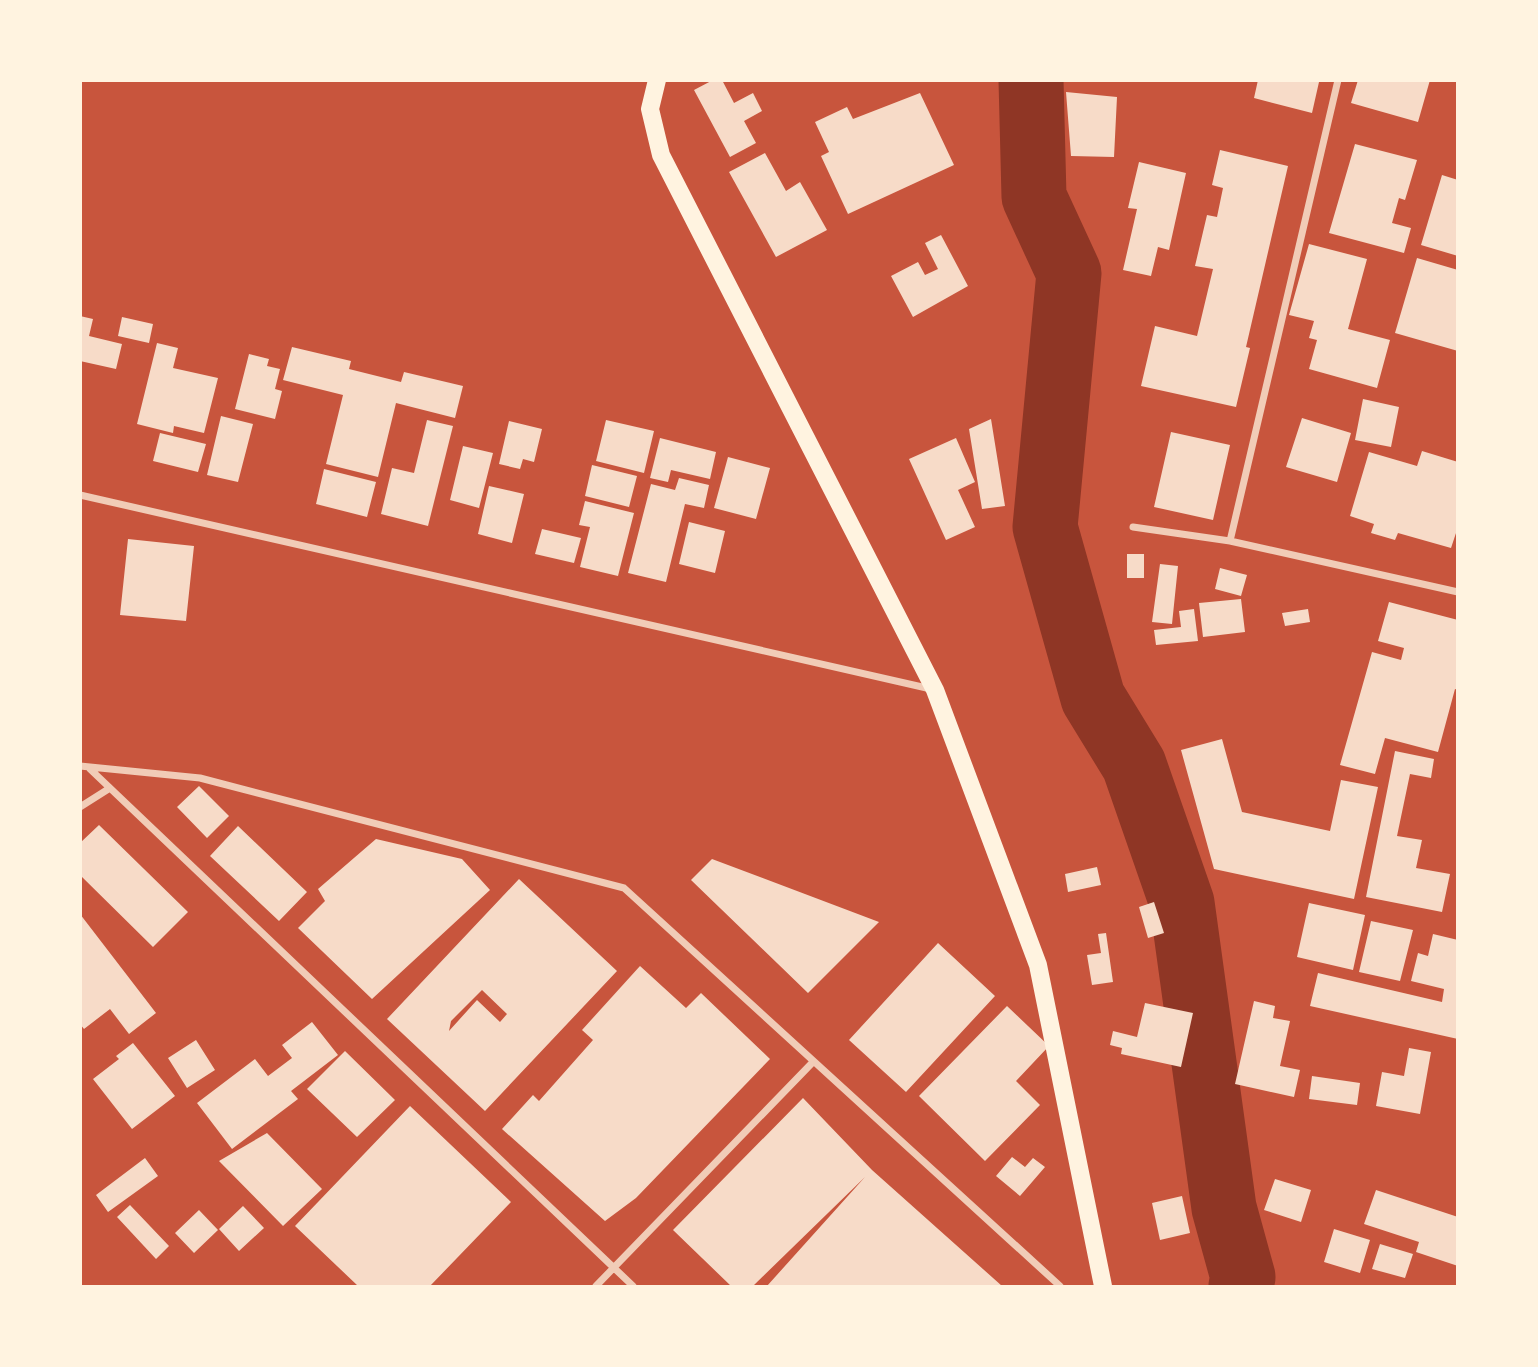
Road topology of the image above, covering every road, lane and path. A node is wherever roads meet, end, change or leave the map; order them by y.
1 (657, 80) edge
2 (1338, 80) edge
3 (80, 495) edge
4 (1133, 527) dead end
5 (1230, 541) junction
6 (1458, 592) edge
7 (935, 690) junction
8 (85, 767) edge
9 (110, 788) junction
10 (80, 807) edge
11 (812, 1063) junction
12 (613, 1268) junction
13 (596, 1286) edge
14 (633, 1286) edge
15 (1060, 1286) edge
16 (1104, 1286) edge

1 - 7 main road
2 - 5 street
3 - 7 street
4 - 5 street
5 - 6 street
7 - 16 main road
8 - 9 street
8 - 11 street
9 - 10 street
9 - 12 street
11 - 12 street
11 - 15 street
12 - 13 street
12 - 14 street

